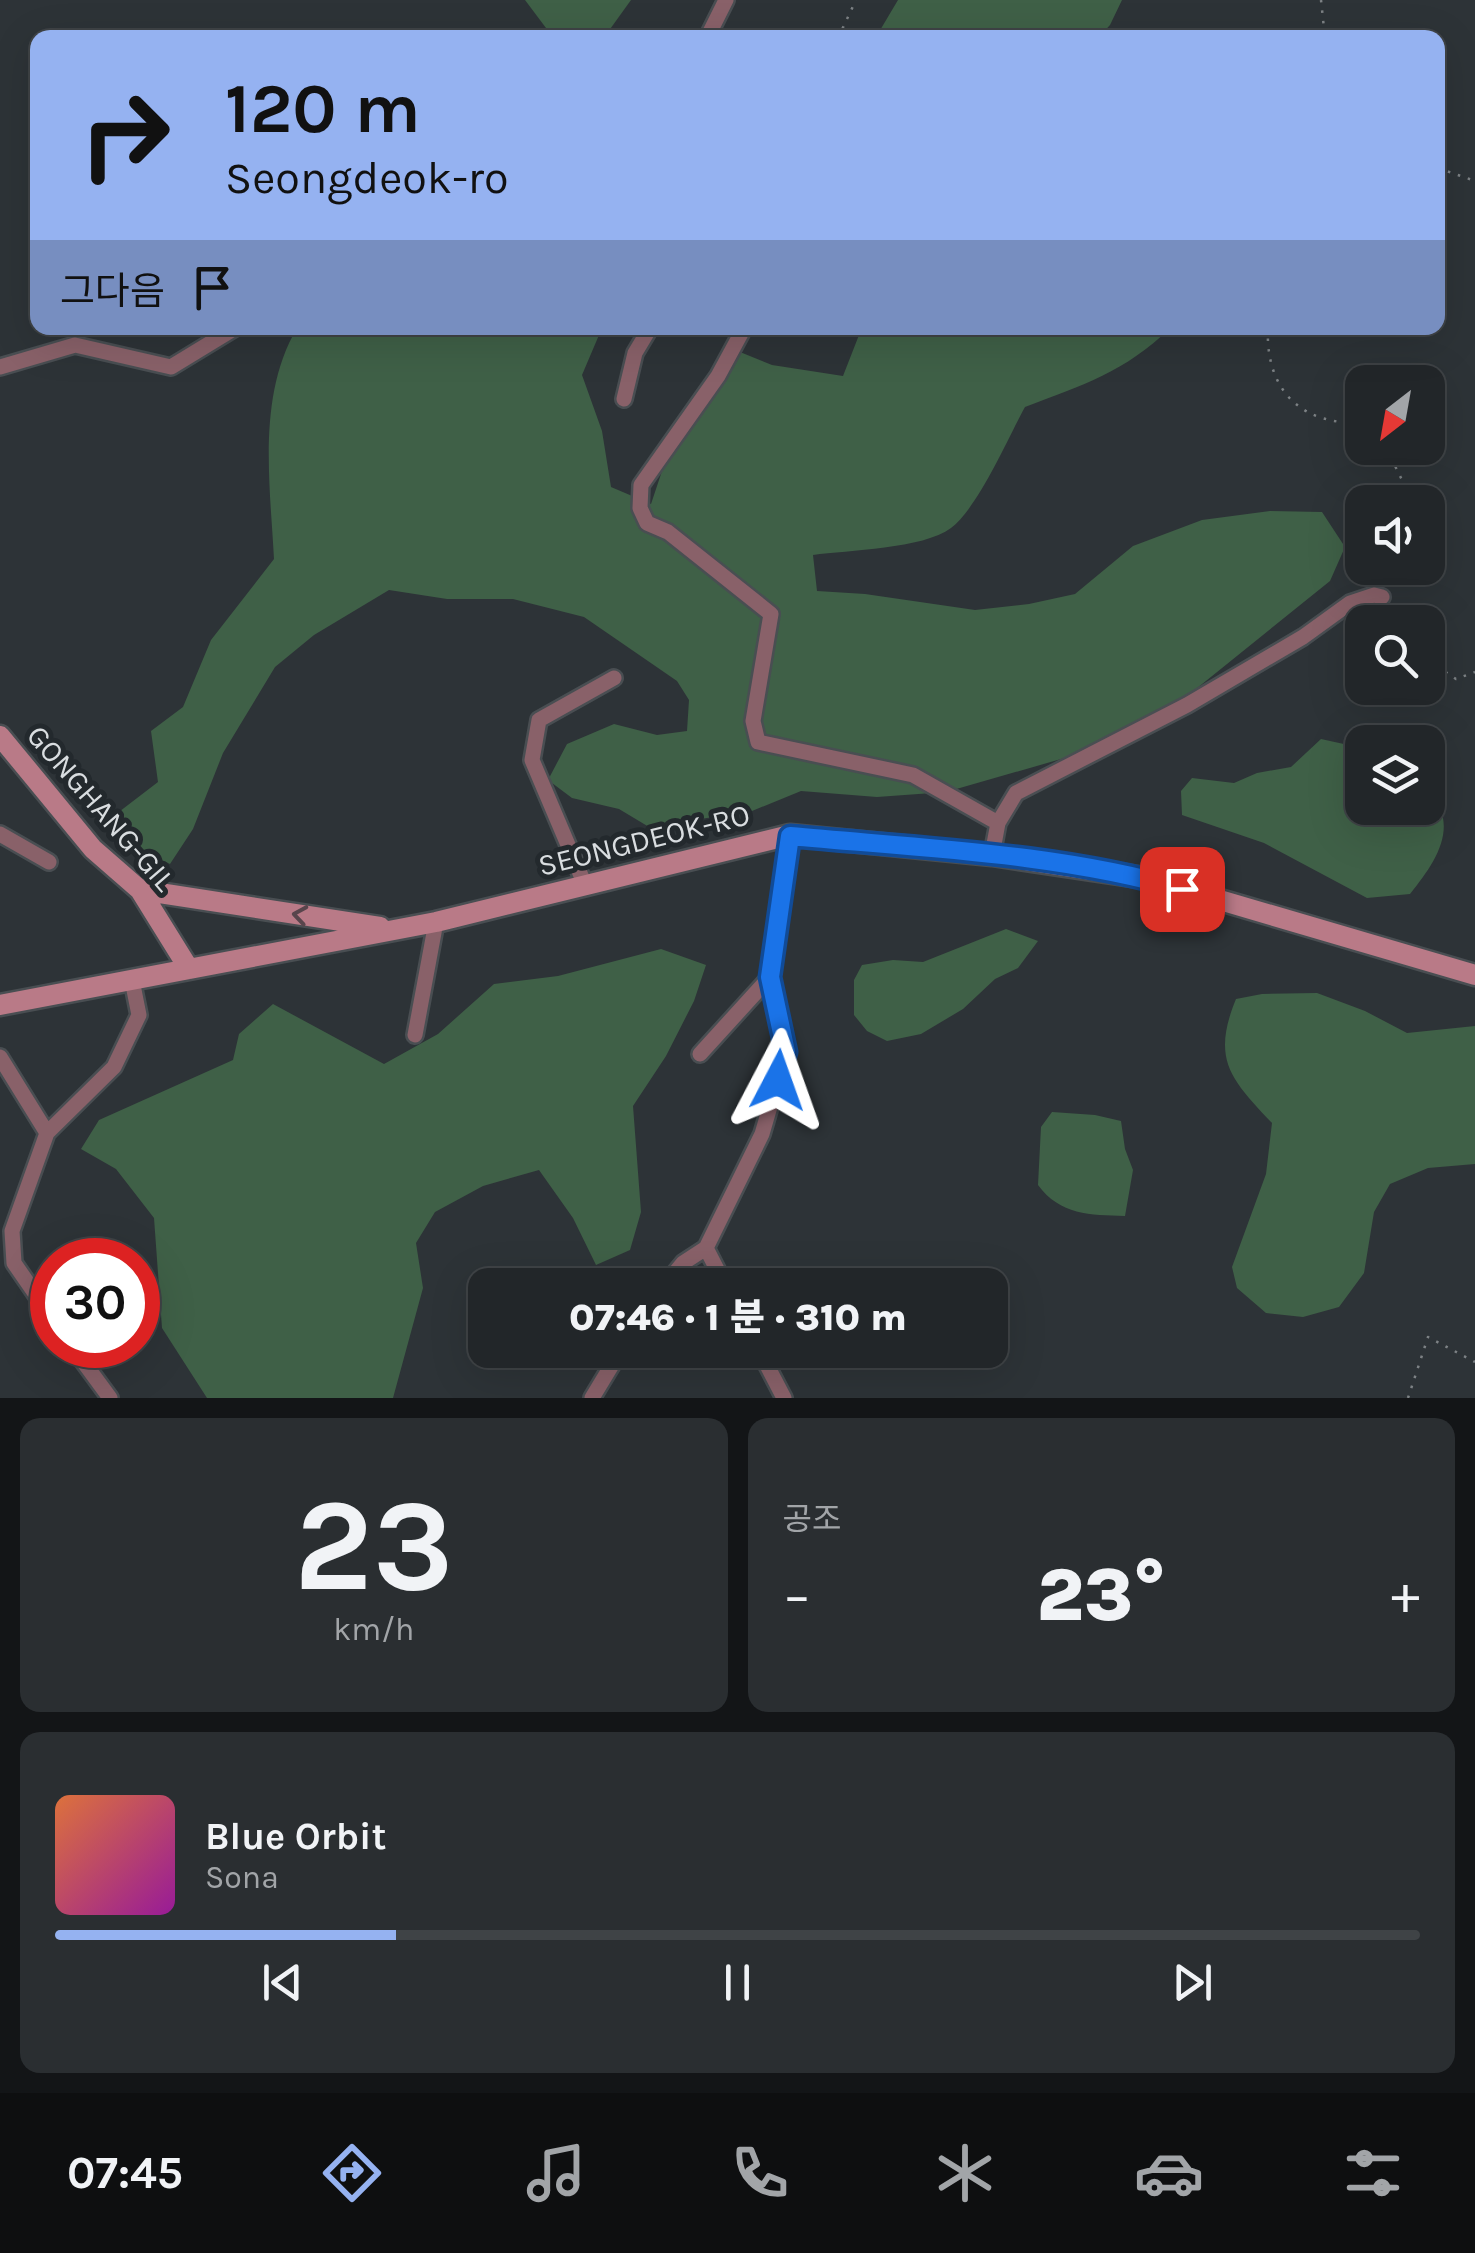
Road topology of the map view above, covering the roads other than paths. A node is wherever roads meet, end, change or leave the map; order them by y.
1 (726, 0) edge
2 (711, 30) edge
3 (224, 335) edge
4 (646, 335) edge
5 (740, 335) edge
6 (0, 367) edge
7 (624, 399) dead end
8 (1382, 597) dead end
9 (614, 678) dead end
10 (0, 736) edge
11 (998, 823) junction
12 (0, 834) edge
13 (790, 836) junction
14 (992, 855) junction
15 (49, 862) dead end
16 (585, 884) junction
17 (140, 890) junction
18 (436, 922) junction
19 (396, 930) junction
20 (189, 970) junction
21 (1475, 975) edge
22 (770, 977) junction
23 (132, 980) junction
24 (0, 1005) edge
25 (415, 1034) dead end
26 (700, 1054) dead end
27 (0, 1056) edge
28 (47, 1133) junction
29 (706, 1248) junction
30 (679, 1268) edge
31 (717, 1268) edge
32 (30, 1286) edge
33 (88, 1368) edge
34 (610, 1368) edge
35 (768, 1368) edge
36 (110, 1398) edge
37 (592, 1398) edge
38 (784, 1398) edge

1 - 2 street
3 - 6 street
4 - 7 street
5 - 11 street
8 - 11 street
9 - 16 street
10 - 17 street, GONGHANG-GIL
11 - 14 street
12 - 15 street
13 - 14 street, SEONGDEOK-RO
13 - 16 street, SEONGDEOK-RO
13 - 22 street
14 - 21 street, SEONGDEOK-RO
16 - 18 street, SEONGDEOK-RO
19 -> 17 street
17 - 20 street, GONGHANG-GIL
18 - 19 street, SEONGDEOK-RO
18 - 25 street
19 - 20 street, SEONGDEOK-RO
20 - 23 street, SEONGDEOK-RO
22 - 26 street
22 - 29 street
23 - 24 street, SEONGDEOK-RO
23 - 28 street
27 - 28 street
28 - 32 street
29 - 30 street
29 - 31 street
33 - 36 street
34 - 37 street
35 - 38 street

